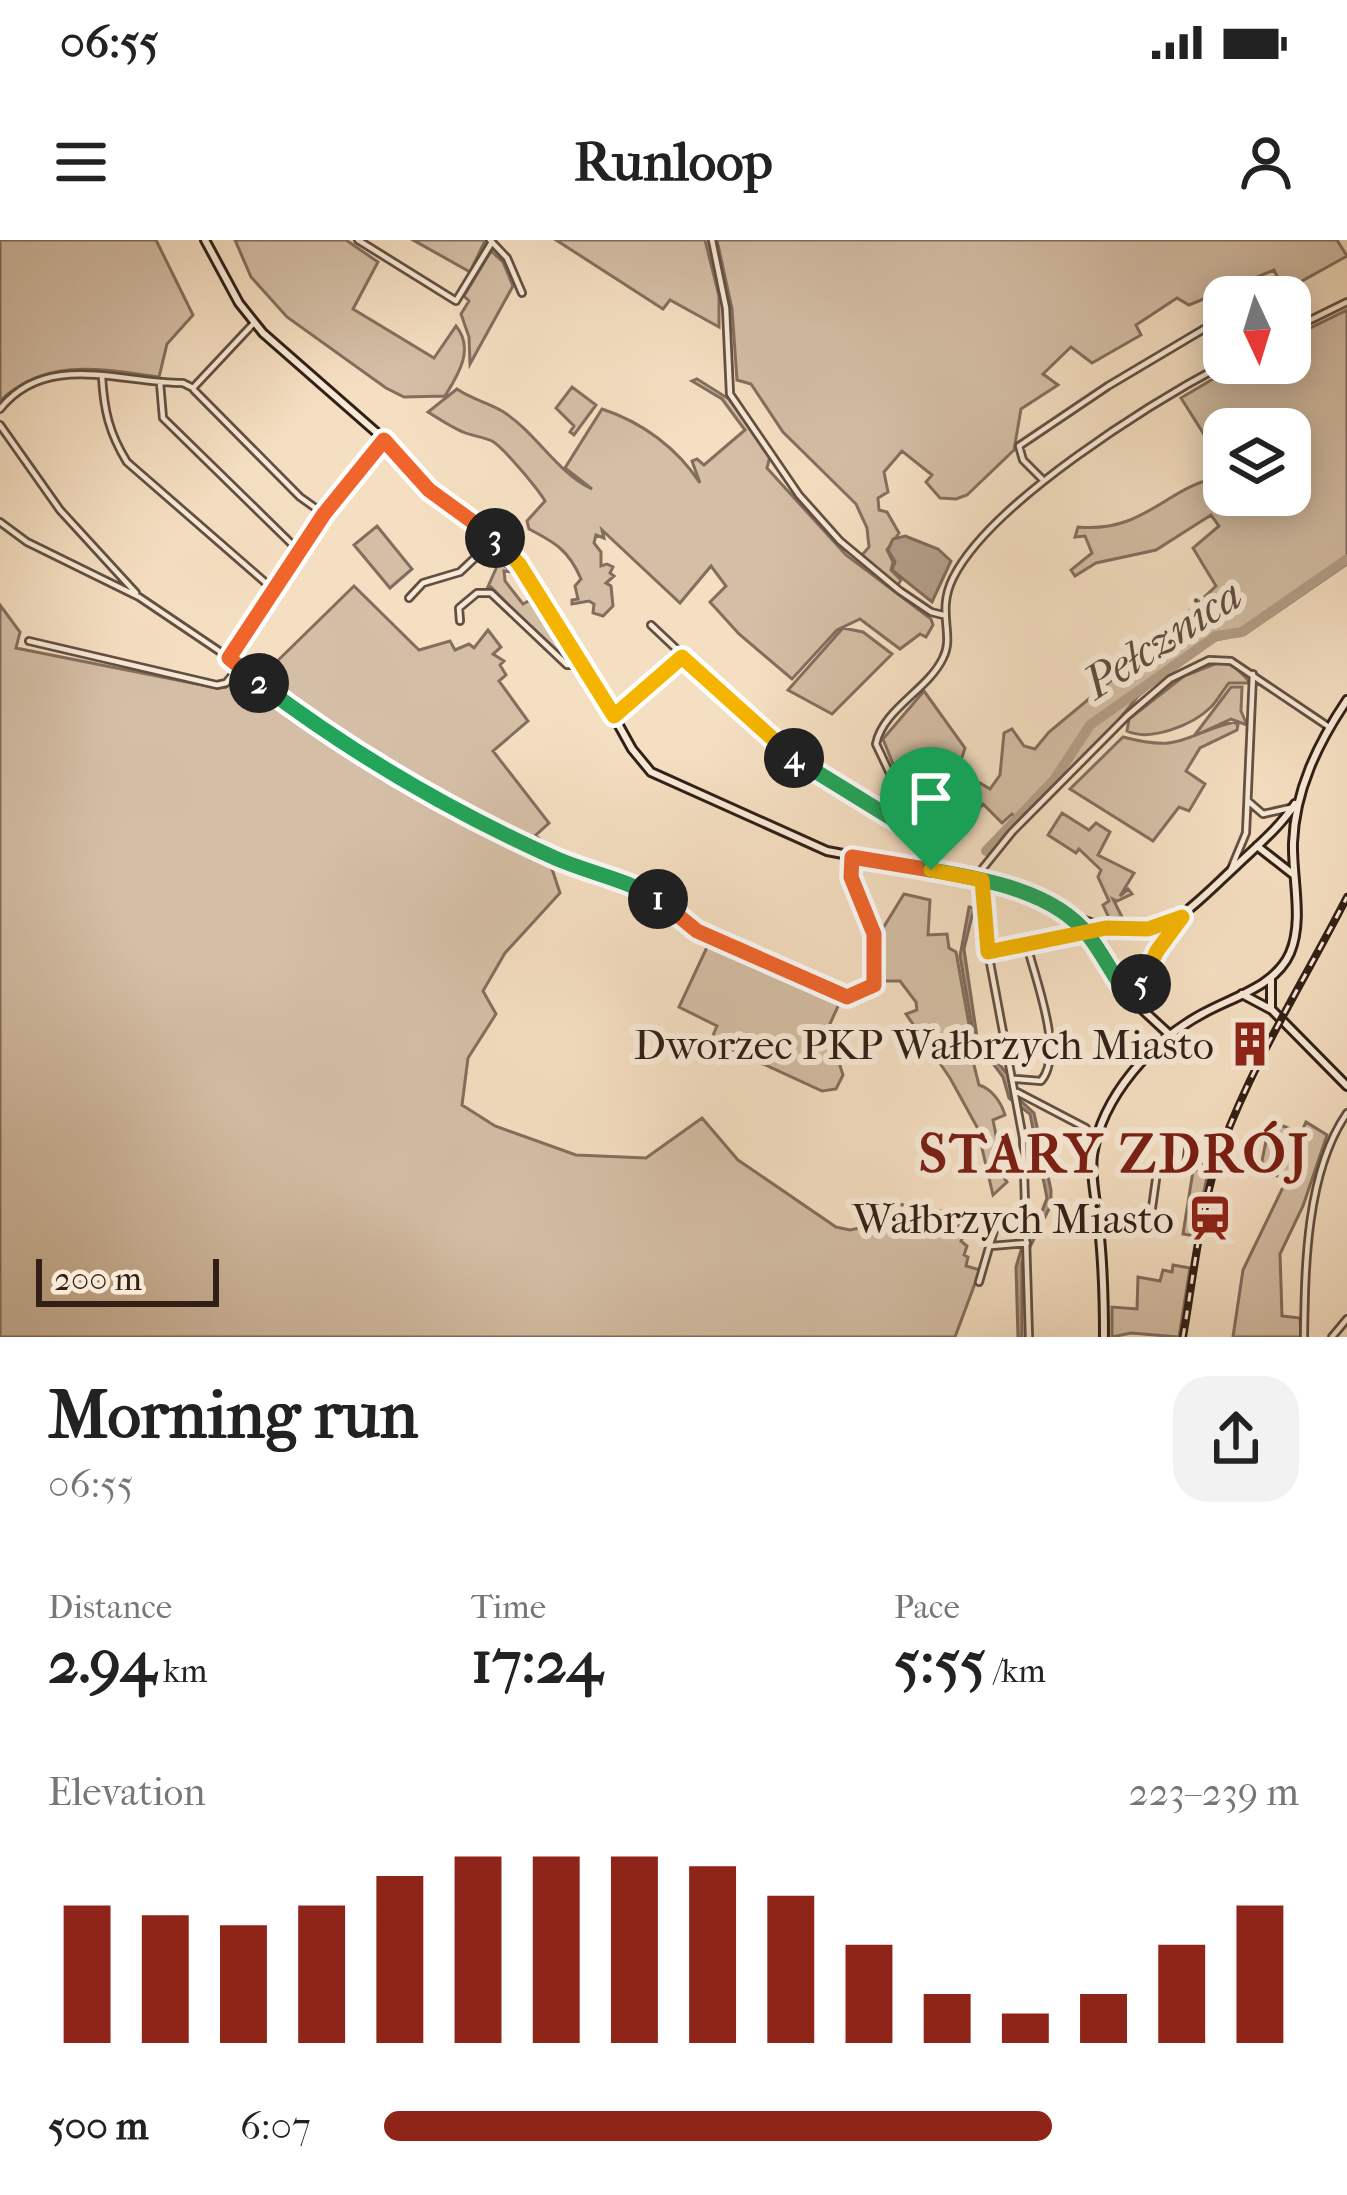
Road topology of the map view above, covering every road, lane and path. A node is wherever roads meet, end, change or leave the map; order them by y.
1 (205, 240) edge
2 (358, 240) edge
3 (712, 240) edge
4 (491, 241) edge
5 (522, 293) dead end
6 (1347, 302) edge
7 (1311, 320) edge
8 (254, 323) junction
9 (1203, 329) edge
10 (102, 376) junction
11 (1203, 378) edge
12 (160, 383) junction
13 (193, 388) junction
14 (0, 409) edge
15 (0, 425) edge
16 (384, 440) junction
17 (1042, 480) junction
18 (324, 514) junction
19 (0, 522) edge
20 (300, 551) junction
21 (519, 564) junction
22 (274, 590) junction
23 (139, 598) junction
24 (409, 598) dead end
25 (943, 615) junction
26 (460, 621) dead end
27 (651, 625) dead end
28 (28, 641) dead end
29 (682, 657) junction
30 (229, 658) junction
31 (582, 665) junction
32 (238, 668) junction
33 (1253, 676) junction
34 (1347, 700) edge
35 (614, 716) junction
36 (1329, 727) junction
37 (1300, 795) junction
38 (1248, 801) junction
39 (1293, 807) junction
40 (910, 822) junction
41 (1246, 833) junction
42 (1257, 846) junction
43 (852, 857) junction
44 (931, 870) junction
45 (1230, 871) junction
46 (1294, 875) junction
47 (982, 880) junction
48 (1069, 914) junction
49 (1182, 917) junction
50 (1106, 928) junction
51 (1086, 932) junction
52 (1027, 945) junction
53 (988, 952) junction
54 (1271, 978) junction
55 (1241, 994) junction
56 (1131, 999) junction
57 (1272, 1010) junction
58 (1171, 1036) junction
59 (1014, 1078) junction
60 (1347, 1086) edge
61 (1017, 1094) junction
62 (1347, 1113) edge
63 (1086, 1128) dead end
64 (1182, 1139) dead end
65 (995, 1227) dead end
66 (1111, 1228) dead end
67 (1026, 1244) junction
68 (991, 1246) junction
69 (979, 1282) dead end
70 (1347, 1319) edge
71 (1029, 1337) edge
72 (1104, 1337) edge
73 (1304, 1337) edge
74 (1332, 1337) edge

1 - 8 main road
2 - 4 street
3 - 25 street
4 - 5 street
6 - 7 street
8 - 13 street
8 - 16 main road
9 - 17 street
10 - 12 street
10 - 14 street
10 - 22 street
11 - 17 street
12 - 13 street
12 - 20 street
13 - 18 street
15 - 23 street
16 - 18 street
16 - 21 main road
17 - 25 street
18 - 20 street
19 - 23 street
20 - 22 street
21 - 24 street
21 - 31 main road
22 - 30 street
23 - 30 street
25 - 40 street
26 - 31 street
27 - 29 street
28 - 32 street
29 - 35 street
29 - 40 street
30 - 32 street
31 - 35 main road
32 - 43 street
33 - 36 street
33 - 38 street
33 - 47 street
34 - 36 main road
35 - 43 main road
36 - 37 main road
37 - 39 main road
37 - 46 main road
38 - 39 street
38 - 41 street
39 - 42 main road
40 - 44 street
41 - 42 street
41 - 45 street
42 - 45 main road
42 - 46 main road
43 - 44 main road
44 - 47 main road
45 - 49 main road
46 - 54 main road
47 - 48 main road
47 - 53 street
48 - 50 main road
48 - 51 main road
49 - 50 main road
49 - 56 street
50 - 51 street
51 - 52 street
51 - 56 main road
52 - 53 street
52 - 59 street
53 - 59 street
54 - 55 main road
54 - 57 main road
55 - 57 main road
55 - 58 main road
56 - 58 main road
57 - 60 main road
58 - 72 main road
59 - 61 street
61 - 63 street
61 - 67 street
62 - 73 street
64 - 66 street
65 - 68 street
67 - 68 street
67 - 71 street
68 - 69 street
70 - 74 street

